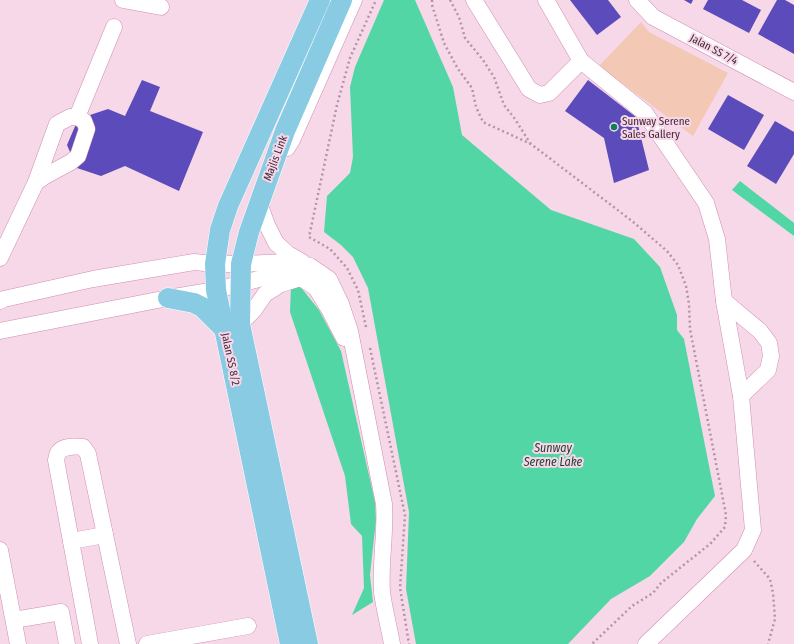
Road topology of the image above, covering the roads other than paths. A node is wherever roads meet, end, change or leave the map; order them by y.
1 (123, 0) edge
2 (320, 0) edge
3 (342, 0) edge
4 (354, 0) edge
5 (474, 0) edge
6 (546, 0) edge
7 (637, 0) edge
8 (161, 7) dead end
9 (114, 27) dead end
10 (581, 60) junction
11 (794, 92) edge
12 (77, 117) junction
13 (50, 144) junction
14 (70, 162) junction
15 (267, 180) junction
16 (36, 182) junction
17 (259, 203) junction
18 (0, 258) edge
19 (215, 264) junction
20 (241, 264) junction
21 (305, 272) junction
22 (240, 284) junction
23 (216, 290) junction
24 (168, 298) junction
25 (0, 301) edge
26 (724, 301) junction
27 (232, 327) junction
28 (0, 331) edge
29 (741, 396) junction
30 (105, 535) junction
31 (71, 541) junction
32 (0, 550) edge
33 (83, 608) junction
34 (61, 612) junction
35 (14, 620) junction
36 (248, 626) dead end
37 (18, 644) edge
38 (66, 644) edge
39 (90, 644) edge
40 (128, 644) edge
41 (147, 644) edge
42 (290, 644) edge
43 (308, 644) edge
44 (392, 644) edge
45 (646, 644) edge

1 - 8 street
2 - 19 main road, Majlis Link
3 - 15 main road, Majlis Link
4 - 15 street
5 - 10 street
6 - 10 street
7 - 11 street, Jalan SS 7/4
9 - 12 street
10 - 26 street
12 - 13 street
12 - 14 street
13 - 14 street
13 - 16 street
14 - 16 street
15 - 17 main road, Majlis Link
16 - 18 street
17 - 20 main road, Majlis Link
17 - 21 street
19 - 20 street
19 - 23 main road, Majlis Link
19 - 25 street
20 - 21 street
20 - 22 main road, Majlis Link
21 - 22 street
21 - 27 street
21 - 44 street
22 - 23 street
22 - 27 main road, Majlis Link
23 - 24 street
23 - 27 main road, Jalan SS 8/2
24 - 27 main road
24 - 28 street
26 - 29 street
26 - 29 street
27 - 42 main road, Jalan SS 8/2
27 - 43 main road, Jalan SS 8/2
29 - 45 street
30 - 31 street
30 - 31 street
30 - 40 street
31 - 33 street
32 - 35 street
33 - 34 street
33 - 39 street
34 - 35 street
34 - 38 street
35 - 37 street
36 - 41 street

